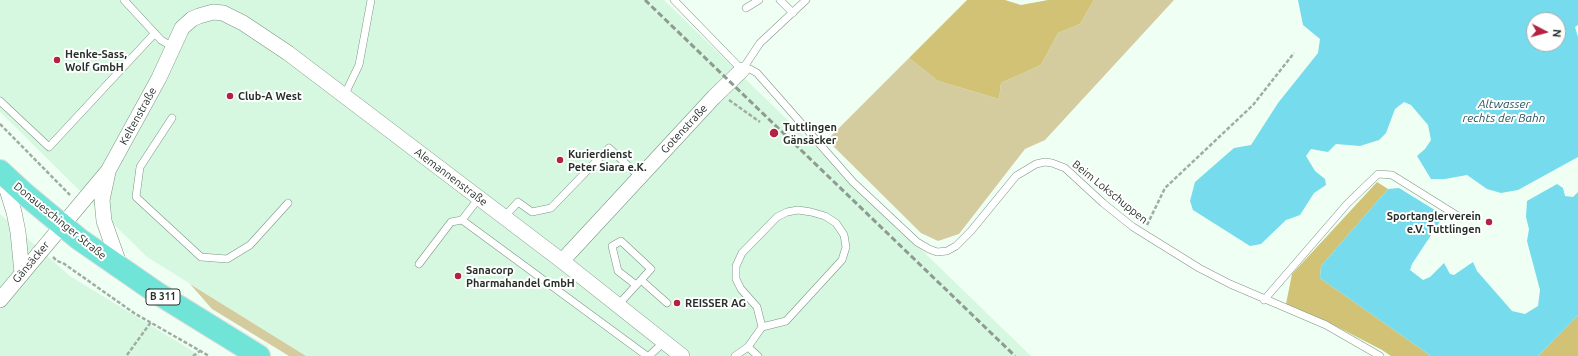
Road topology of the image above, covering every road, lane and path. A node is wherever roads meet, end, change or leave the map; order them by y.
1 (124, 0) edge
2 (371, 0) edge
3 (674, 0) edge
4 (759, 0) edge
5 (780, 0) edge
6 (806, 0) edge
7 (746, 8) dead end
8 (213, 12) joint
9 (793, 12) junction
10 (155, 33) junction
11 (173, 47) junction
12 (1294, 53) dead end
13 (742, 70) junction
14 (344, 96) junction
15 (729, 100) dead end
16 (0, 101) edge
17 (172, 118) dead end
18 (760, 122) dead end
19 (0, 124) edge
20 (0, 171) edge
21 (108, 171) junction
22 (640, 177) junction
23 (479, 198) junction
24 (288, 203) dead end
25 (79, 206) junction
26 (504, 217) junction
27 (1461, 218) dead end
28 (462, 220) junction
29 (63, 226) junction
30 (1143, 233) junction
31 (562, 261) junction
32 (63, 263) dead end
33 (420, 264) dead end
34 (121, 269) junction
35 (22, 272) junction
36 (638, 283) junction
37 (0, 300) edge
38 (1264, 300) junction
39 (667, 303) dead end
40 (618, 305) junction
41 (151, 322) junction
42 (762, 327) junction
43 (664, 342) junction
44 (748, 347) junction
45 (200, 351) junction
46 (127, 355) edge
47 (193, 356) edge
48 (209, 356) edge
49 (258, 356) edge
50 (648, 356) edge
51 (682, 356) edge
52 (735, 356) edge
53 (758, 356) edge
54 (1380, 356) edge

1 - 10 lane
2 - 14 lane
3 - 13 lane
4 - 7 lane
5 - 9 lane
6 - 9 lane
8 - 11 street, Keltenstraße
8 - 14 street, Alemannenstraße
9 - 13 lane
10 - 11 lane
10 - 16 lane
11 - 21 street, Keltenstraße
12 - 30 path
13 - 22 street, Gotenstraße
13 - 30 lane, Beim Lokschuppen
14 - 23 street, Alemannenstraße
15 - 18 path
17 - 24 lane
19 - 25 path
20 - 29 main road, Donaueschinger Straße / B 311
20 - 35 street, Donaueschinger Straße
21 - 25 street, Keltenstraße
21 - 34 street, Donaueschinger Straße
22 - 26 lane
22 - 31 street, Gotenstraße
23 - 26 street, Alemannenstraße
23 - 28 lane
25 - 29 street, Keltenstraße
26 - 31 street, Alemannenstraße
27 - 38 lane
28 - 33 lane
28 - 50 lane
29 - 34 main road, Donaueschinger Straße / B 311
29 - 35 street, Gänsäcker
30 - 38 lane, Beim Lokschuppen
31 - 40 street, Alemannenstraße
32 - 41 path
34 - 49 main road, Donaueschinger Straße / B 311
35 - 37 street, Gänsäcker
36 - 36 lane
36 - 39 lane
36 - 40 lane
38 - 54 lane, Beim Lokschuppen
40 - 43 street, Alemannenstraße
41 - 45 path
41 - 46 path
42 - 42 lane
42 - 44 lane
43 - 50 lane
43 - 51 street, Alemannenstraße
44 - 52 lane
44 - 53 lane
45 - 47 path
45 - 48 path

